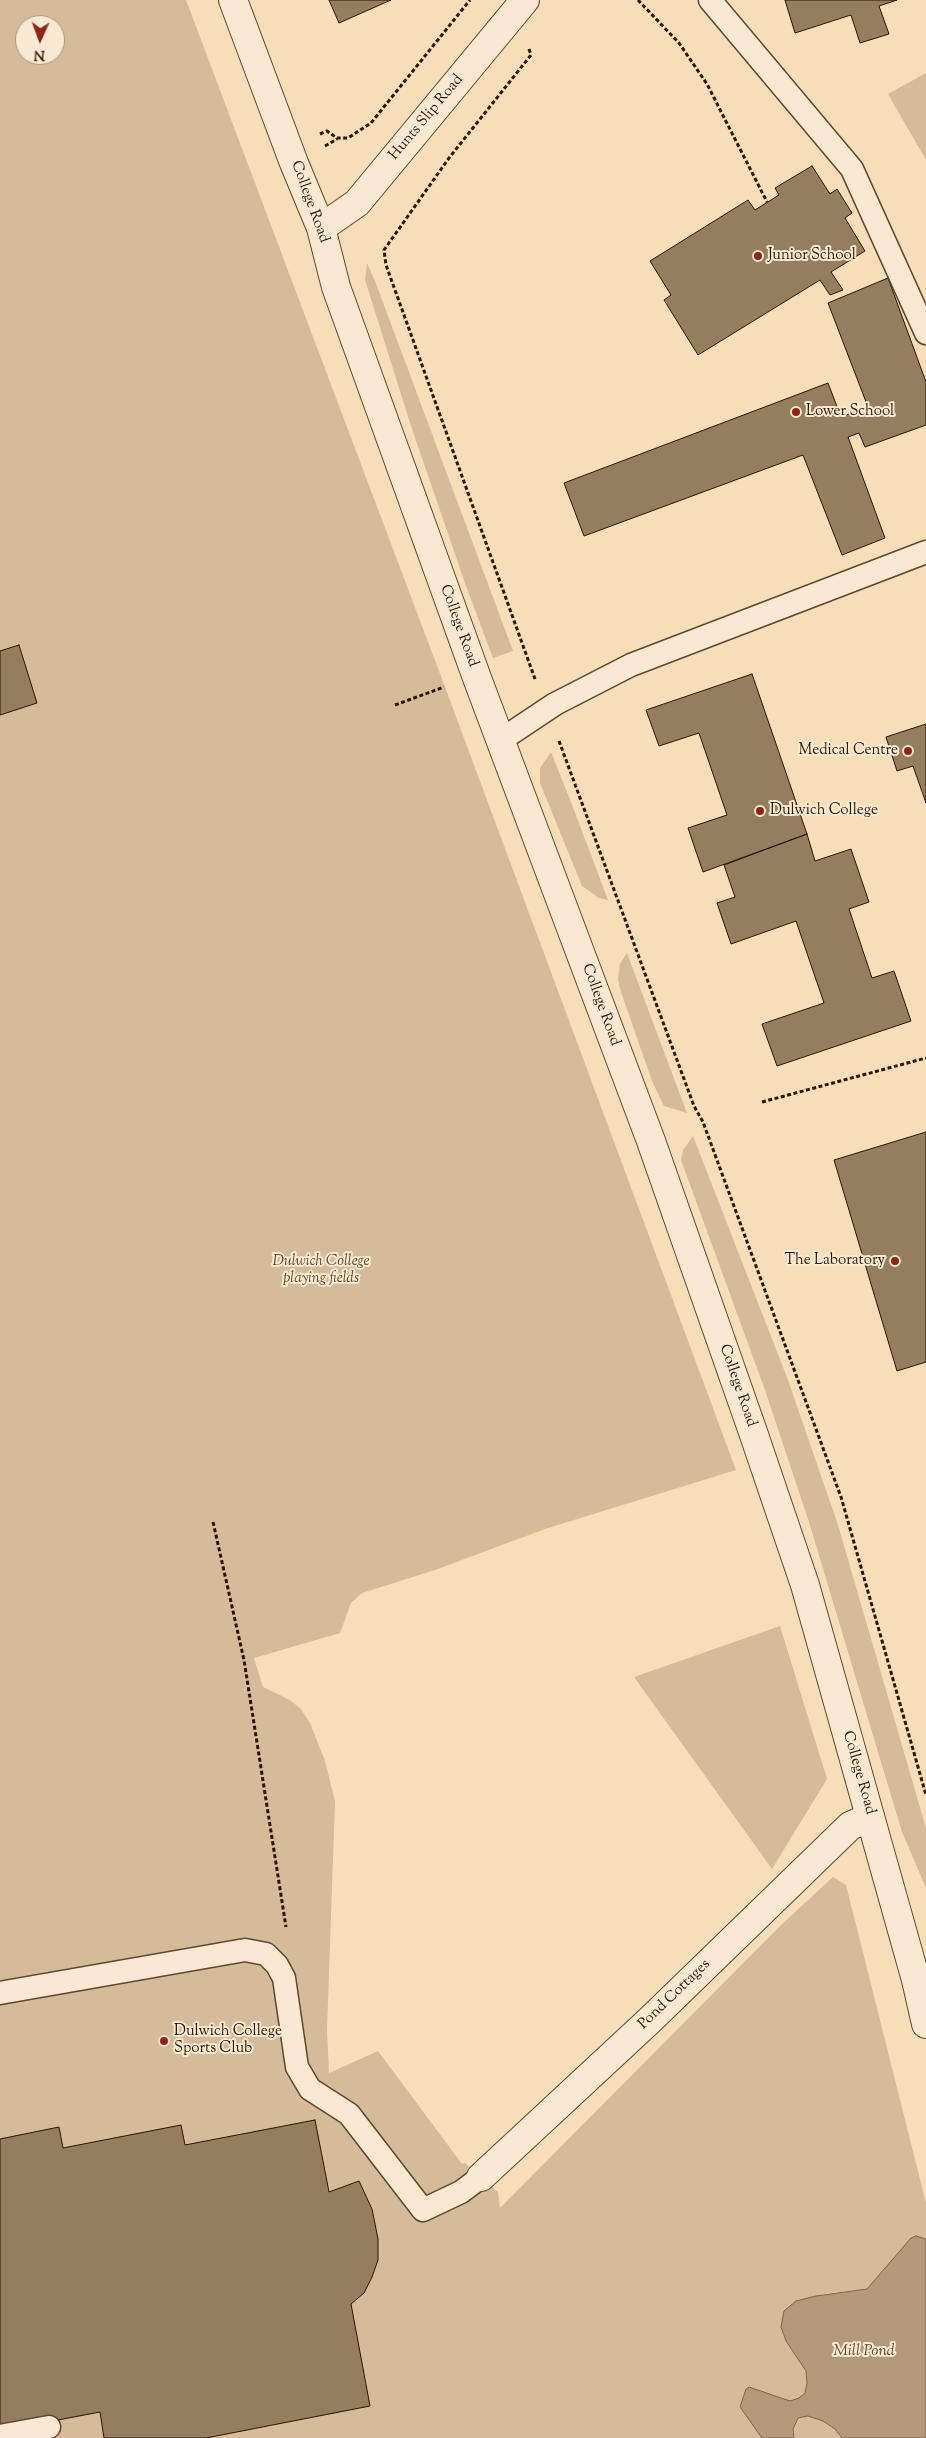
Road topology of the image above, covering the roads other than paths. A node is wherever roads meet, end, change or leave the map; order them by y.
1 (233, 0) edge
2 (525, 0) edge
3 (710, 0) edge
4 (321, 228) junction
5 (926, 333) edge
6 (926, 552) edge
7 (501, 740) junction
8 (870, 1817) junction
9 (0, 1993) edge
10 (926, 2024) edge
11 (481, 2177) joint
12 (49, 2427) dead end
13 (0, 2436) edge

1 - 4 street, College Road
2 - 4 street, Hunts Slip Road
3 - 5 lane
4 - 7 street, College Road
6 - 7 lane
7 - 8 street, College Road
8 - 10 street, College Road
8 - 11 street, Pond Cottages
9 - 11 lane
12 - 13 lane

